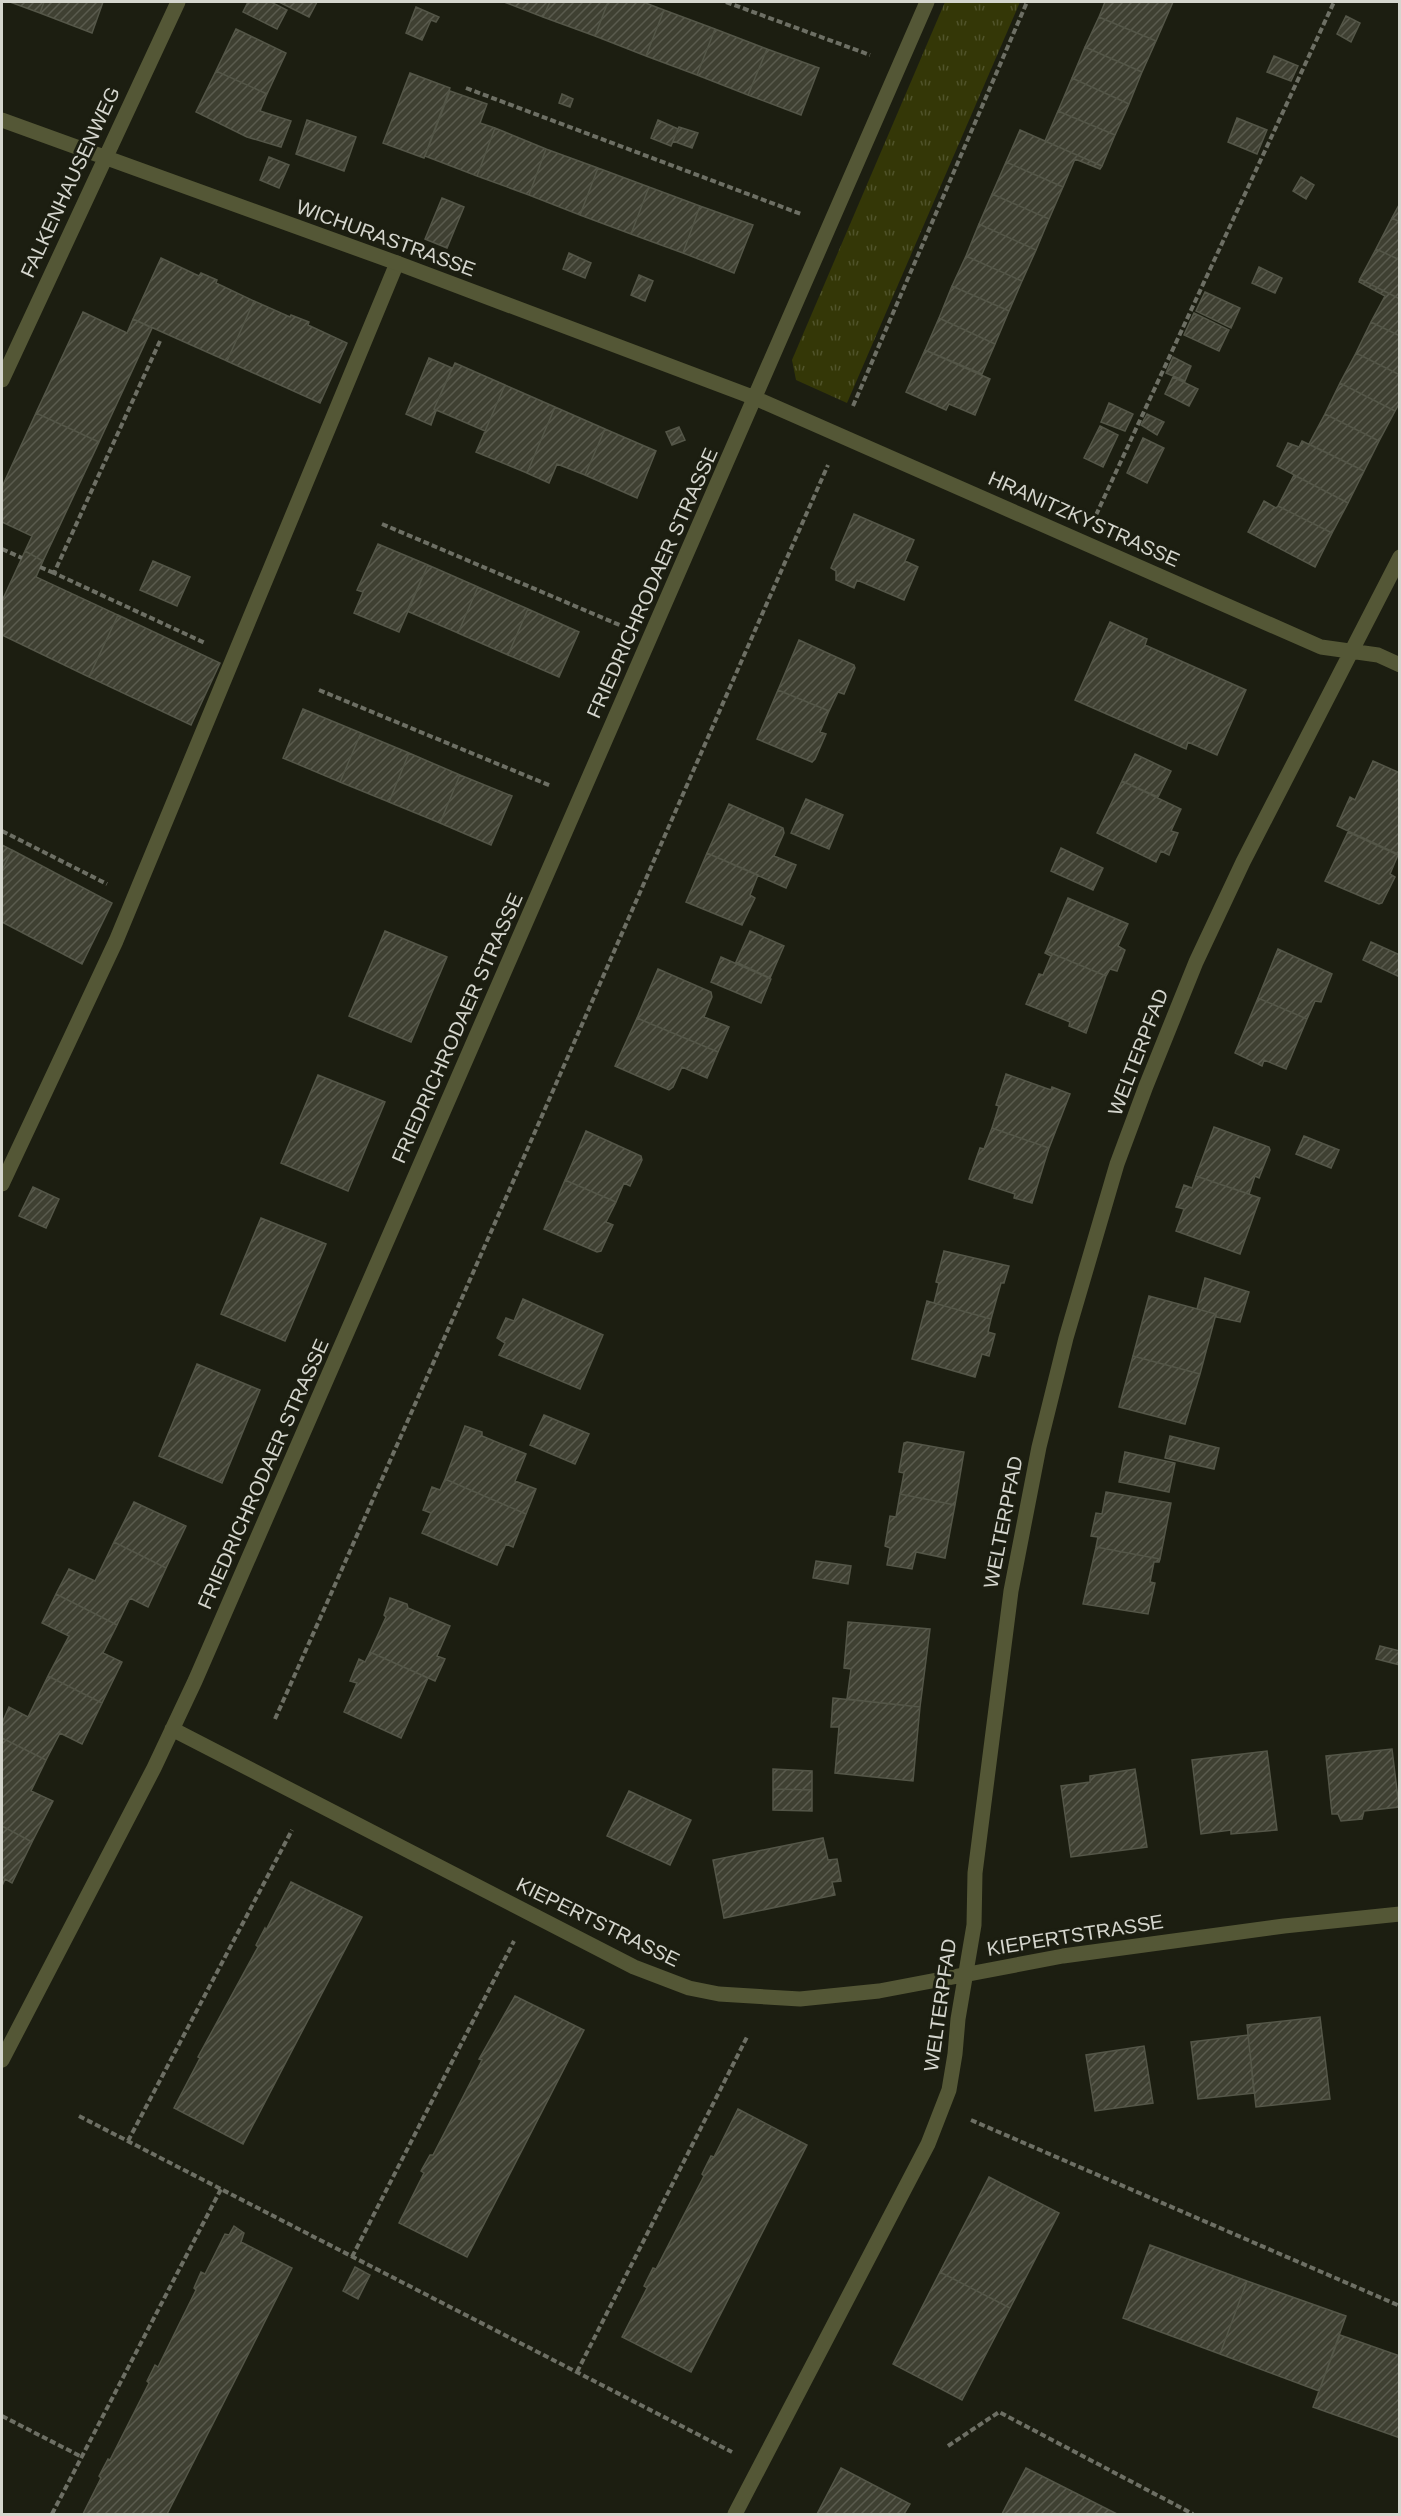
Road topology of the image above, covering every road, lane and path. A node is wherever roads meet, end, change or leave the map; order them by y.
1 (178, 2) edge
2 (726, 2) edge
3 (927, 2) edge
4 (1027, 2) edge
5 (1334, 2) edge
6 (876, 57) dead end
7 (466, 88) dead end
8 (2, 120) edge
9 (105, 157) junction
10 (807, 217) dead end
11 (397, 263) junction
12 (160, 340) dead end
13 (2, 380) edge
14 (755, 398) junction
15 (851, 409) dead end
16 (831, 459) dead end
17 (1095, 518) dead end
18 (382, 524) dead end
19 (2, 549) edge
20 (1400, 557) edge
21 (22, 558) dead end
22 (40, 567) dead end
23 (54, 573) junction
24 (627, 628) dead end
25 (208, 644) dead end
26 (1352, 651) junction
27 (1400, 665) edge
28 (319, 690) dead end
29 (558, 788) dead end
30 (2, 831) edge
31 (134, 898) junction
32 (2, 1184) edge
33 (275, 1719) dead end
34 (172, 1729) junction
35 (292, 1830) dead end
36 (1400, 1914) edge
37 (514, 1941) dead end
38 (965, 1974) junction
39 (748, 2034) dead end
40 (2, 2060) edge
41 (79, 2116) dead end
42 (971, 2119) dead end
43 (128, 2142) junction
44 (221, 2189) junction
45 (352, 2257) junction
46 (1400, 2306) edge
47 (577, 2372) junction
48 (2, 2416) edge
49 (948, 2446) dead end
50 (735, 2453) dead end
51 (82, 2457) junction
52 (52, 2514) edge
53 (735, 2514) edge
54 (1193, 2514) edge

1 - 9 street, FALKENHAUSENWEG
2 - 6 path
3 - 14 street, FRIEDRICHRODAER STRASSE
4 - 15 path
5 - 17 path
7 - 10 path
8 - 9 street, WICHURASTRASSE
9 - 11 street, WICHURASTRASSE
9 - 13 street, FALKENHAUSENWEG
11 - 14 street, WICHURASTRASSE
11 - 31 street
12 - 23 path
14 - 26 street, HRANITZKYSTRASSE
14 - 34 street, FRIEDRICHRODAER STRASSE
16 - 33 path
18 - 24 path
19 - 21 path
20 - 26 street, WELTERPFAD
22 - 23 path
23 - 25 path
26 - 27 street, HRANITZKYSTRASSE
26 - 38 street, WELTERPFAD
28 - 29 path
30 - 31 path
31 - 32 street
34 - 38 street, KIEPERTSTRASSE
34 - 40 street, FRIEDRICHRODAER STRASSE
35 - 43 path
36 - 38 street, KIEPERTSTRASSE
37 - 45 path
38 - 53 street, WELTERPFAD
39 - 47 path
41 - 43 path
42 - 46 path
43 - 44 path
44 - 45 path
44 - 51 path
45 - 47 path
47 - 50 path
48 - 51 path
49 - 54 path
51 - 52 path

